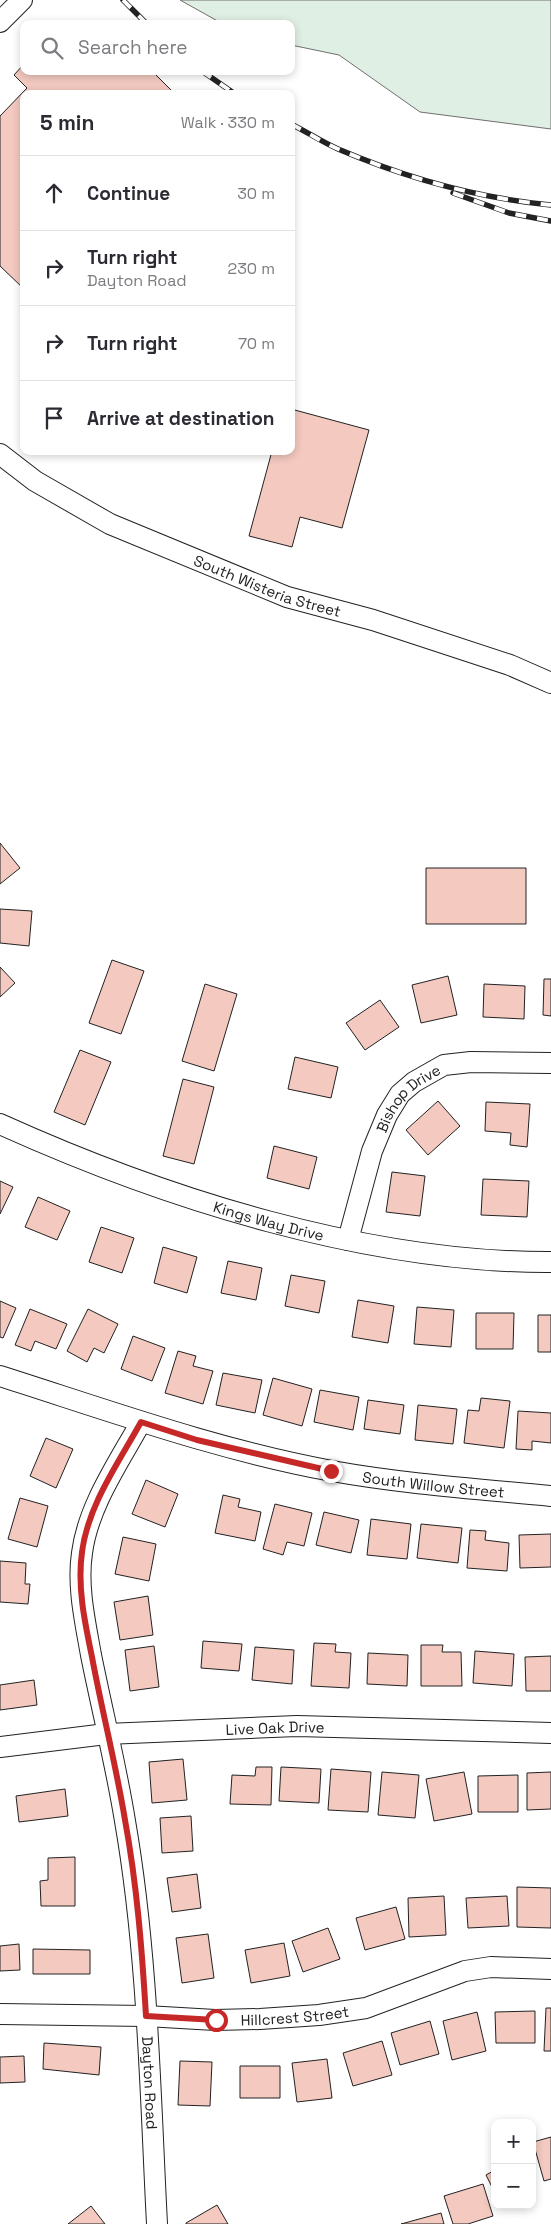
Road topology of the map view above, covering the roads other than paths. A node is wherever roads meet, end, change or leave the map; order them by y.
1 (22, 0) edge
2 (0, 22) edge
3 (0, 454) edge
4 (551, 683) edge
5 (551, 1063) edge
6 (0, 1124) edge
7 (348, 1240) junction
8 (551, 1262) edge
9 (0, 1376) edge
10 (141, 1422) junction
11 (551, 1496) edge
12 (551, 1733) edge
13 (106, 1734) junction
14 (0, 1747) edge
15 (551, 1968) edge
16 (0, 2014) edge
17 (146, 2016) junction
18 (157, 2224) edge

1 - 2 street
3 - 4 street, South Wisteria Street
5 - 7 street, Bishop Drive
6 - 7 street, Kings Way Drive
7 - 8 street, Kings Way Drive
9 - 10 street, South Willow Street
10 - 11 street, South Willow Street
10 - 13 street, Dayton Road
12 - 13 street, Live Oak Drive
13 - 14 street, Live Oak Drive
13 - 17 street, Dayton Road
15 - 17 street, Hillcrest Street
16 - 17 street, Hillcrest Street
17 - 18 street, Dayton Road

